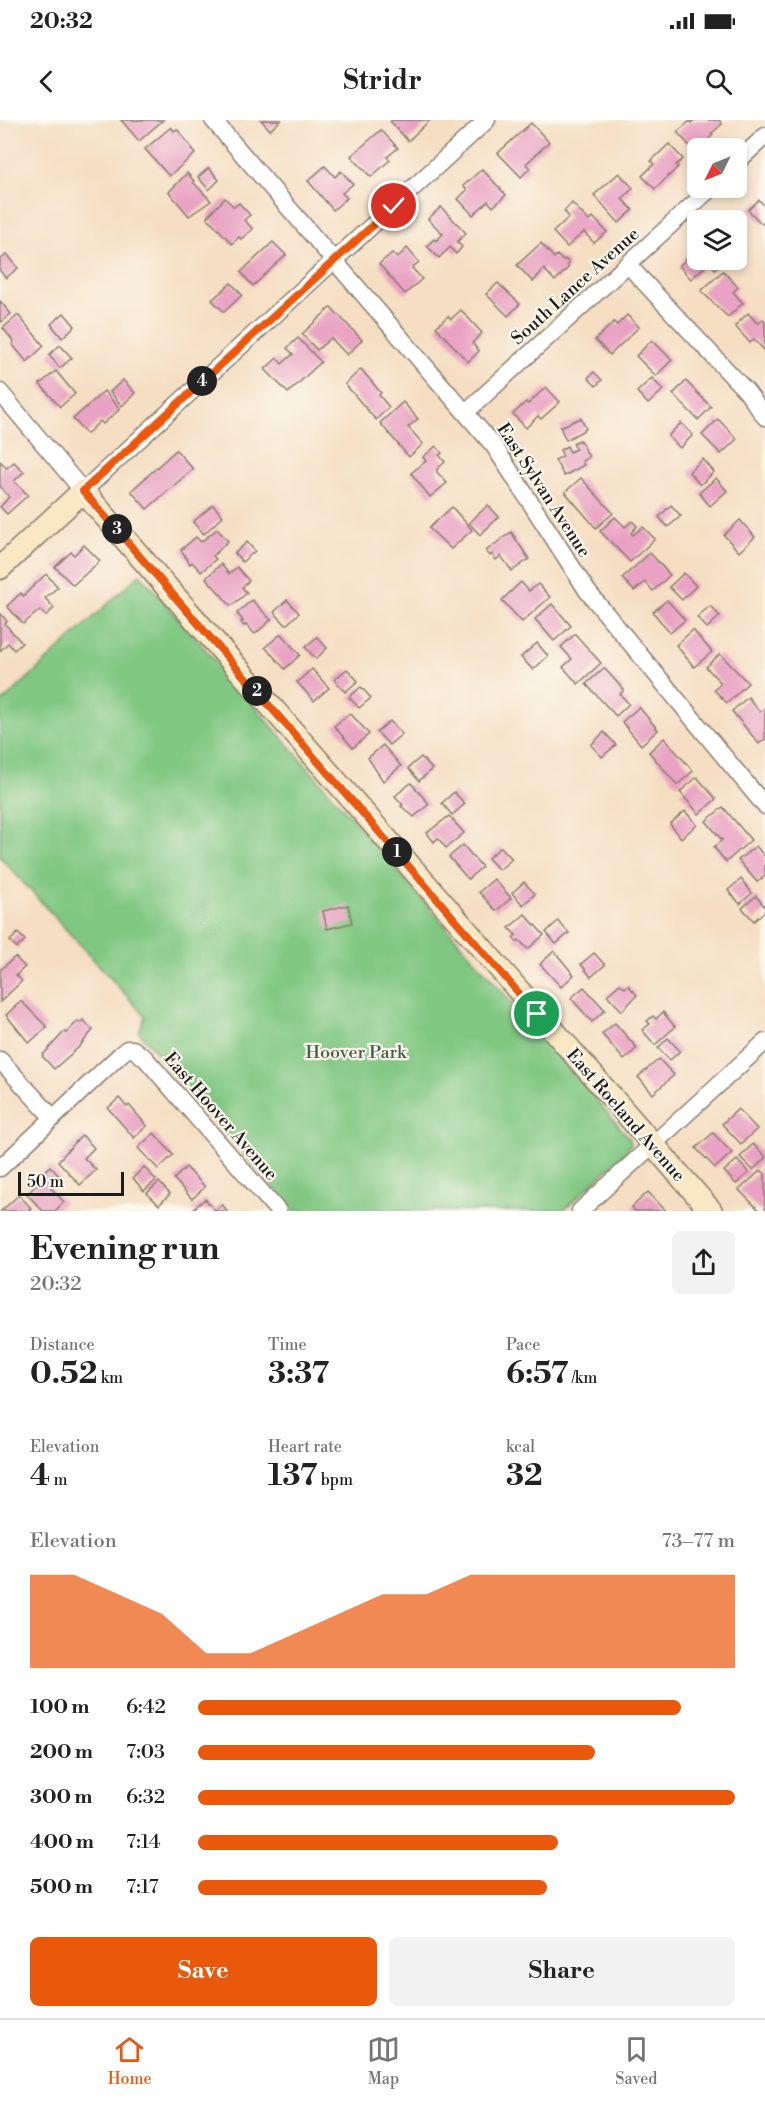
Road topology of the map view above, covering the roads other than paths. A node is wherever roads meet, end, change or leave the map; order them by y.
1 (213, 120) edge
2 (487, 120) edge
3 (765, 136) edge
4 (747, 153) edge
5 (700, 198) edge
6 (334, 261) junction
7 (628, 265) junction
8 (0, 392) edge
9 (466, 412) junction
10 (765, 417) edge
11 (83, 491) junction
12 (0, 568) edge
13 (765, 806) edge
14 (765, 1042) edge
15 (0, 1060) edge
16 (53, 1118) junction
17 (651, 1145) junction
18 (0, 1168) edge
19 (278, 1211) edge
20 (580, 1211) edge
21 (711, 1211) edge

1 - 6 street, East Sylvan Avenue
2 - 6 street
3 - 4 street
5 - 7 street, South Lance Avenue
6 - 9 street, East Sylvan Avenue
6 - 11 street
7 - 9 street, South Lance Avenue
7 - 10 street
8 - 11 street, East Roeland Avenue
9 - 13 street, East Sylvan Avenue
11 - 12 street
11 - 17 street, East Roeland Avenue
14 - 17 street
15 - 16 street
16 - 18 street
16 - 19 street, East Hoover Avenue
17 - 20 street
17 - 21 street, East Roeland Avenue

